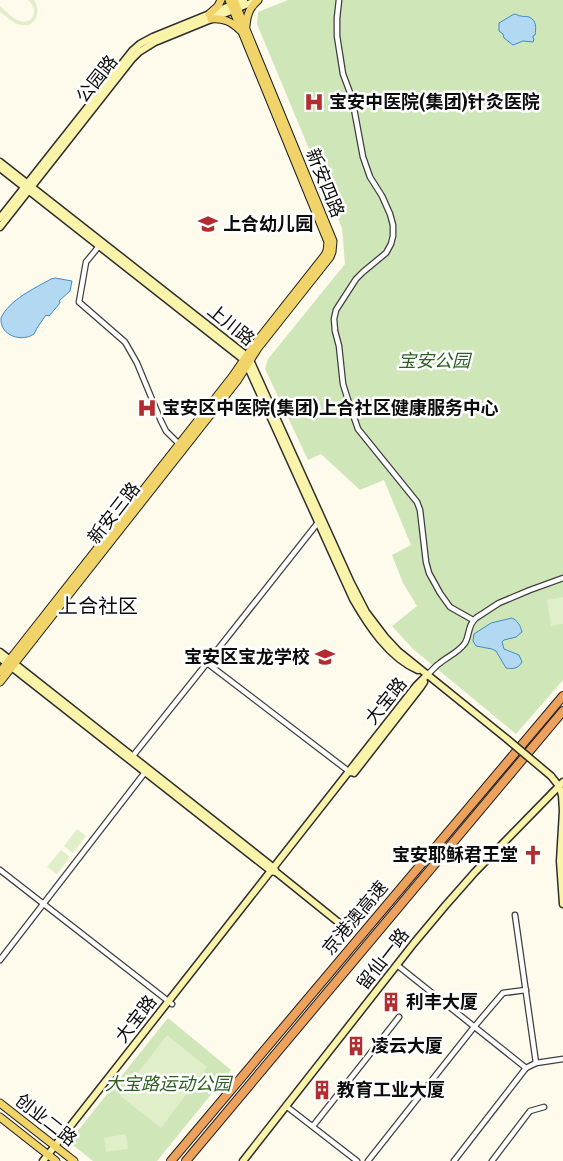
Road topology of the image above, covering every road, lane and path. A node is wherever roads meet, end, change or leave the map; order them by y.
1 (221, 0) edge
2 (244, 0) edge
3 (258, 0) edge
4 (339, 0) edge
5 (233, 5) edge
6 (210, 17) junction
7 (244, 32) junction
8 (0, 162) edge
9 (0, 168) edge
10 (28, 187) junction
11 (0, 218) edge
12 (0, 227) edge
13 (100, 244) junction
14 (247, 360) junction
15 (177, 441) junction
16 (320, 520) junction
17 (563, 578) edge
18 (473, 620) junction
19 (0, 652) edge
20 (0, 658) edge
21 (207, 663) junction
22 (11, 664) junction
23 (0, 672) edge
24 (428, 674) junction
25 (0, 682) edge
26 (563, 696) edge
27 (563, 711) edge
28 (131, 758) junction
29 (146, 770) junction
30 (351, 773) junction
31 (562, 783) edge
32 (0, 870) edge
33 (274, 870) junction
34 (44, 904) junction
35 (563, 904) edge
36 (515, 915) dead end
37 (343, 926) dead end
38 (0, 960) edge
39 (396, 965) junction
40 (526, 990) junction
41 (170, 1003) junction
42 (399, 1017) dead end
43 (474, 1027) junction
44 (563, 1059) edge
45 (536, 1063) junction
46 (526, 1068) junction
47 (0, 1103) edge
48 (286, 1106) junction
49 (544, 1107) dead end
50 (0, 1117) edge
51 (312, 1126) junction
52 (56, 1148) junction
53 (49, 1159) edge
54 (74, 1161) edge
55 (171, 1161) edge
56 (186, 1161) edge
57 (242, 1161) edge
58 (357, 1161) edge
59 (368, 1161) edge
60 (454, 1161) edge
61 (492, 1161) edge

1 - 6 main road
2 - 5 main road, 公园路
3 - 5 main road, 公园路
3 - 7 main road
4 - 18 street
5 - 6 main road, 公园路
5 - 7 main road, 新安四路
6 - 7 main road
6 - 10 main road, 公园路
7 - 14 main road, 新安四路
8 - 10 main road, 上川路
9 - 10 main road, 上川路
10 - 11 main road, 公园路
10 - 12 main road, 公园路
10 - 13 main road, 上川路
13 - 14 main road, 上川路
13 - 15 street
14 - 15 main road, 新安三路
14 - 16 main road, 上川路
14 - 22 main road, 新安三路
15 - 22 main road, 新安三路
16 - 21 street
16 - 24 main road, 上川路
17 - 18 street
18 - 24 street
19 - 22 main road
20 - 22 main road
21 - 28 street
21 - 30 street
22 - 23 main road, 新安三路
22 - 25 main road, 新安三路
22 - 28 main road
24 - 30 main road, 大宝路
24 - 31 main road, 上川路, bridge
26 - 55 highway, 京港澳高速
27 - 56 highway, 京港澳高速
28 - 29 main road
29 - 33 main road
29 - 34 street
30 - 33 main road, 大宝路
31 - 35 main road
31 - 39 main road, 留仙一路
32 - 34 street
33 - 37 main road
33 - 41 main road, 大宝路
34 - 38 street
34 - 41 street
36 - 40 street
39 - 43 street
39 - 48 main road, 留仙一路
40 - 43 street
40 - 45 street
41 - 52 main road, 大宝路
42 - 51 street
43 - 46 street
43 - 59 street
44 - 45 street
45 - 46 street
46 - 60 street
47 - 52 main road, 创业二路
48 - 51 street
48 - 57 main road, 留仙一路
49 - 61 street
50 - 53 main road, 创业二路
51 - 58 street
52 - 53 main road, 大宝路
52 - 54 main road, 创业二路

